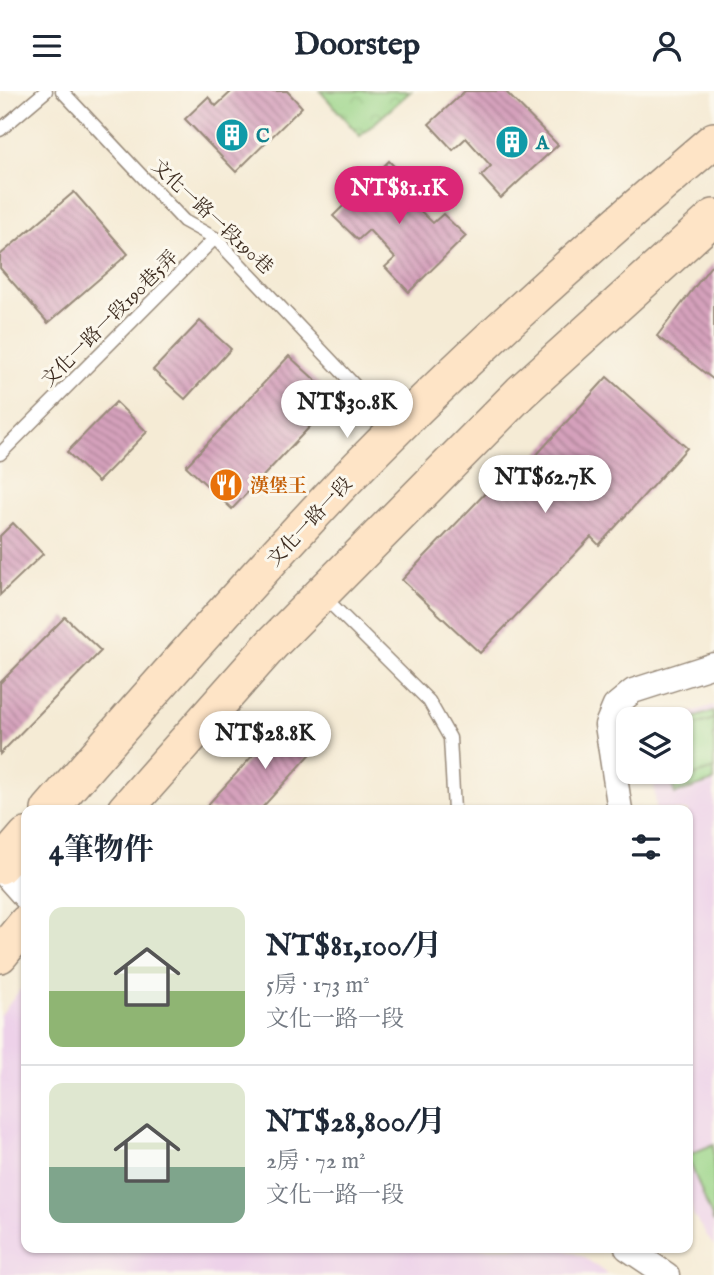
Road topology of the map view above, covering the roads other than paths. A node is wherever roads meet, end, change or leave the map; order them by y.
1 (46, 91) edge
2 (62, 91) edge
3 (0, 130) edge
4 (714, 140) edge
5 (714, 217) edge
6 (215, 238) junction
7 (397, 430) junction
8 (0, 454) edge
9 (321, 595) junction
10 (714, 665) edge
11 (53, 805) edge
12 (129, 805) edge
13 (454, 805) edge
14 (619, 805) edge
15 (21, 842) edge
16 (0, 868) edge
17 (21, 892) edge
18 (21, 928) edge
19 (0, 955) edge
20 (638, 1253) edge
21 (660, 1263) edge

1 - 3 lane
2 - 6 lane, 文化一路一段190巷
4 - 7 main road, 文化一路一段
5 - 9 main road
6 - 7 lane, 文化一路一段190巷
6 - 8 lane, 文化一路一段190巷5弄
7 - 11 main road, 文化一路一段
9 - 12 main road
9 - 13 lane
10 - 14 street
15 - 16 main road
16 - 17 street
18 - 19 main road
20 - 21 street

